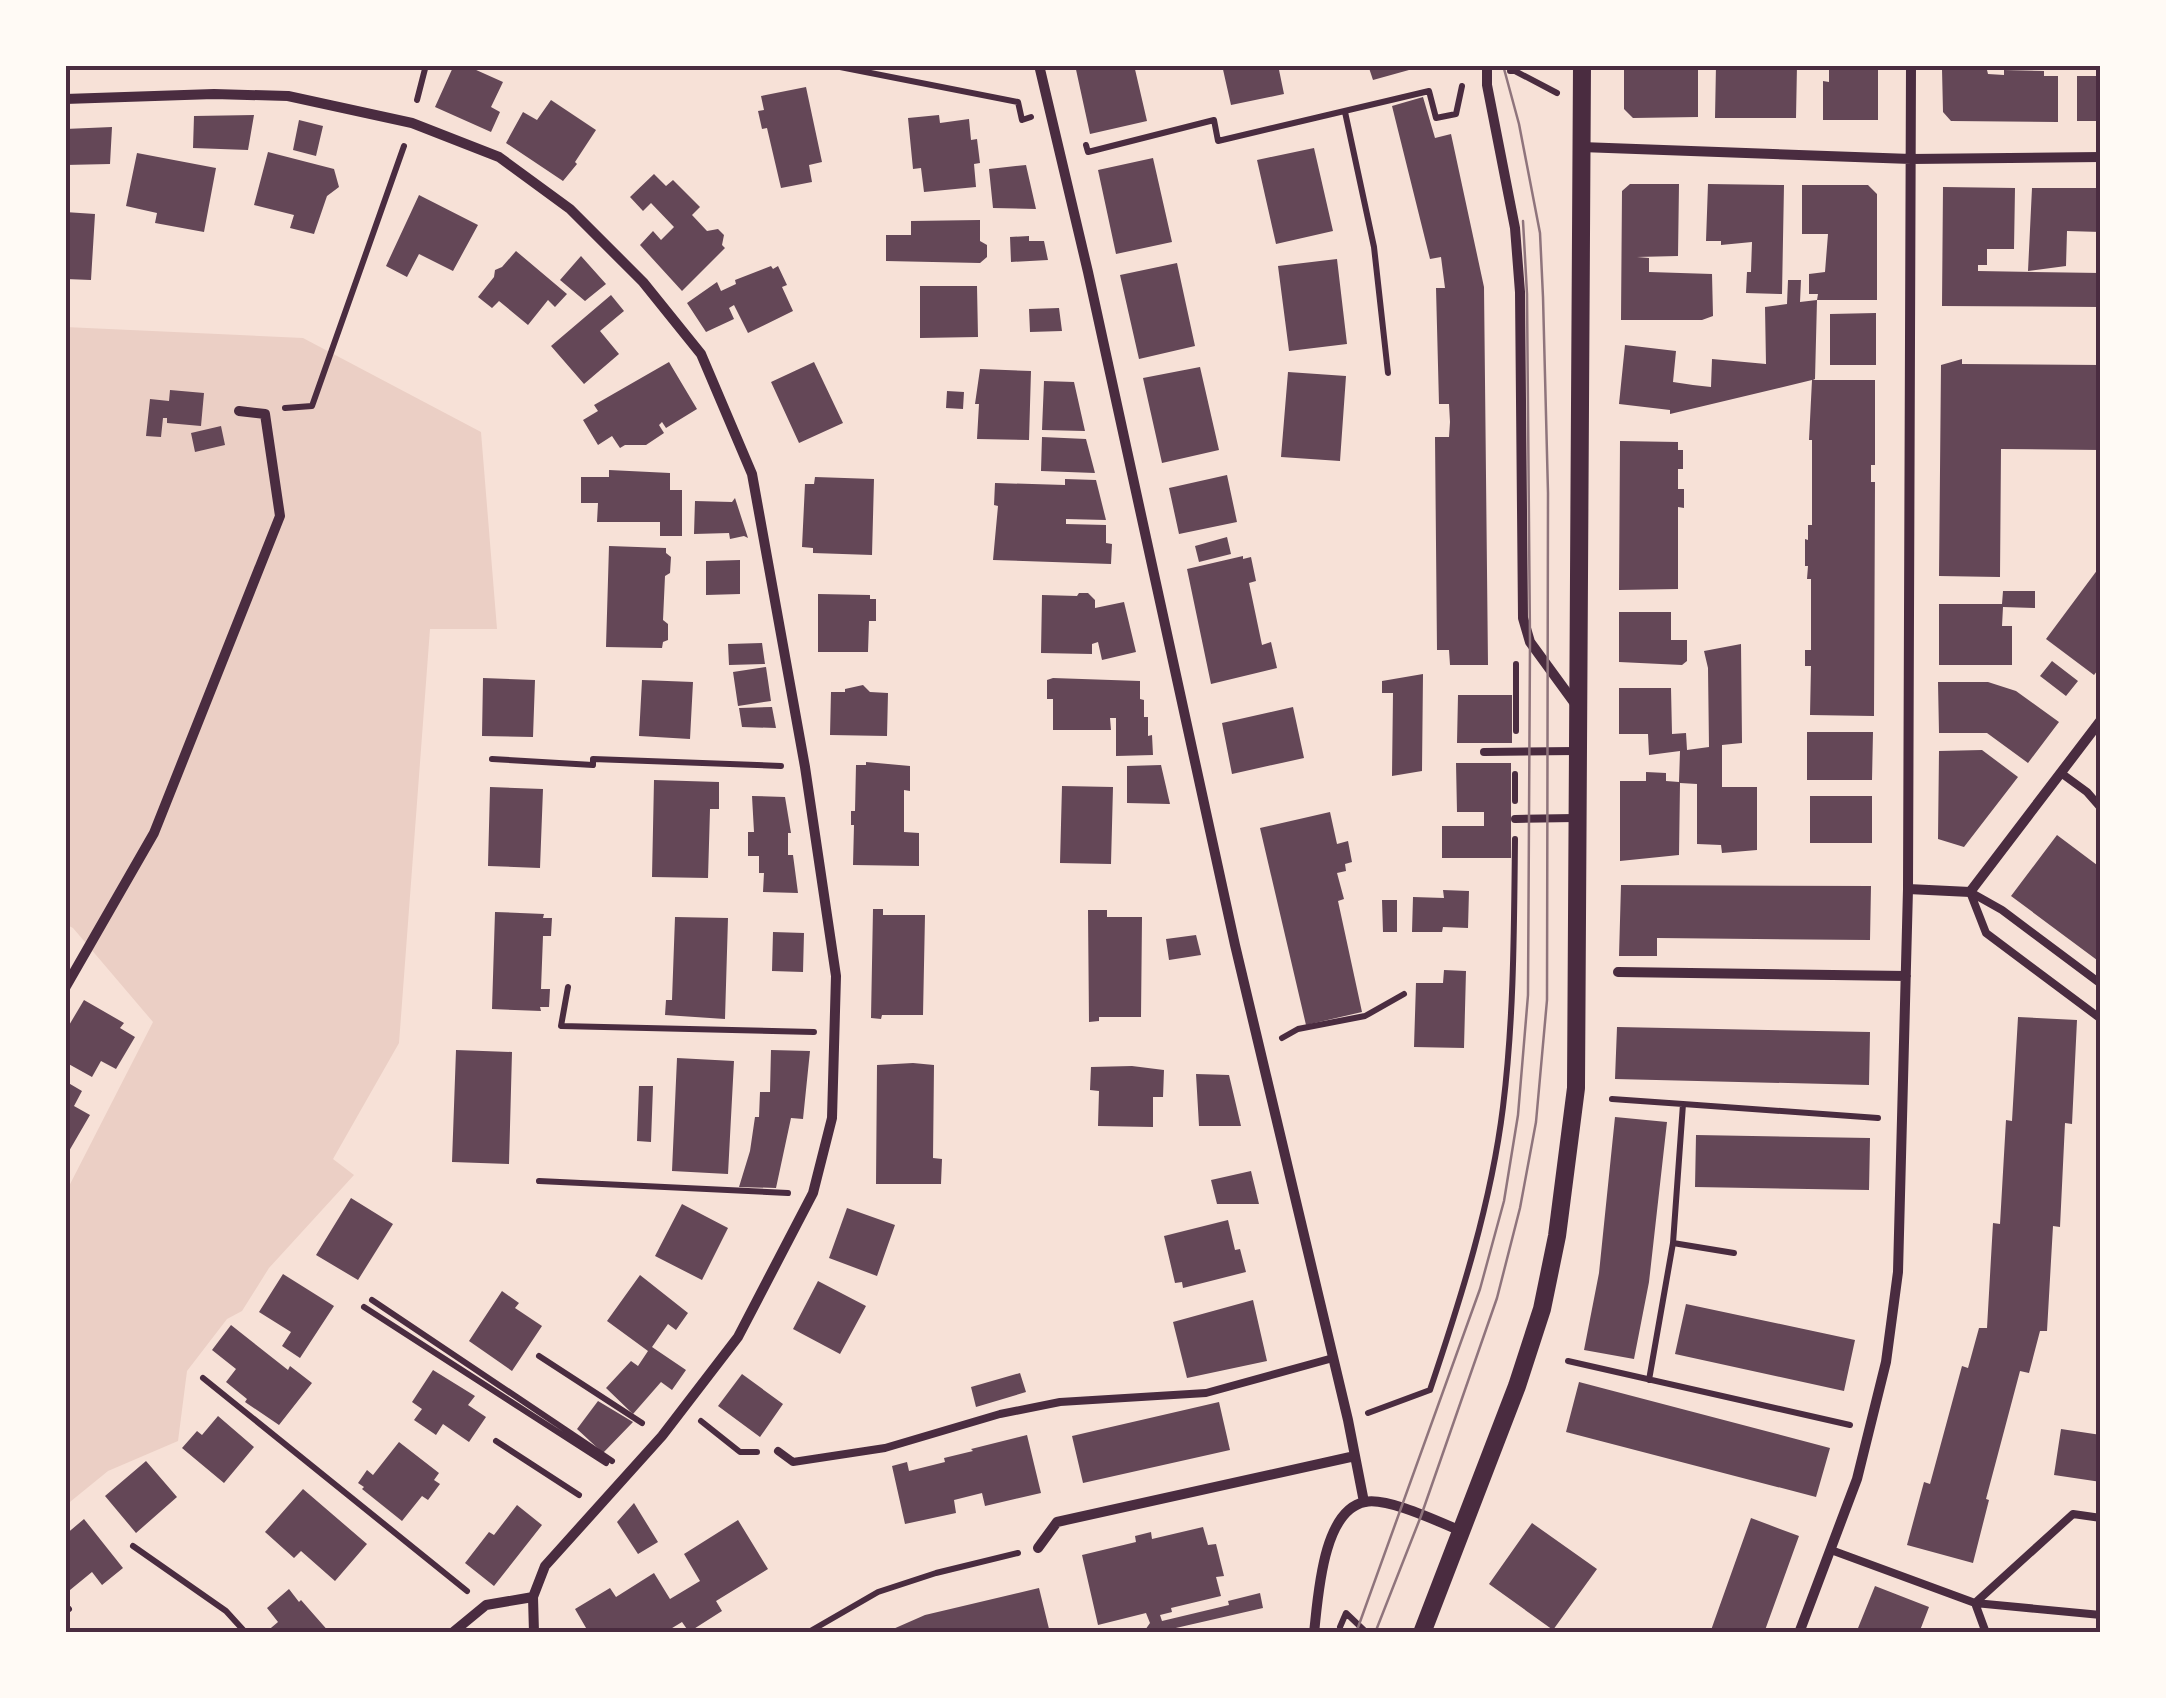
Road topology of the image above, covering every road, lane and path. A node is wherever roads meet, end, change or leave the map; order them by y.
1 (426, 65) edge
2 (830, 65) edge
3 (1038, 65) edge
4 (1582, 65) edge
5 (1912, 65) edge
6 (1487, 70) edge
7 (65, 99) edge
8 (998, 100) dead end
9 (1345, 112) junction
10 (1456, 114) dead end
11 (412, 123) junction
12 (1580, 147) junction
13 (1088, 152) dead end
14 (2101, 157) edge
15 (1912, 159) junction
16 (1388, 373) dead end
17 (239, 411) dead end
18 (265, 414) junction
19 (1523, 618) junction
20 (1576, 706) junction
21 (2101, 720) edge
22 (1484, 752) dead end
23 (1516, 752) junction
24 (1576, 752) junction
25 (492, 759) dead end
26 (806, 767) junction
27 (2061, 772) junction
28 (2101, 808) edge
29 (1576, 818) junction
30 (1515, 819) junction
31 (1908, 890) junction
32 (1970, 892) junction
33 (1618, 972) dead end
34 (1906, 976) junction
35 (2101, 984) edge
36 (65, 988) edge
37 (568, 988) dead end
38 (1404, 994) dead end
39 (2101, 1019) edge
40 (835, 1033) junction
41 (1259, 1051) junction
42 (1612, 1099) dead end
43 (1683, 1104) junction
44 (1903, 1120) junction
45 (539, 1182) dead end
46 (812, 1193) junction
47 (1673, 1243) junction
48 (1734, 1253) dead end
49 (372, 1300) dead end
50 (364, 1306) dead end
51 (538, 1356) dead end
52 (1333, 1358) junction
53 (1568, 1361) dead end
54 (203, 1378) dead end
55 (1649, 1380) junction
56 (684, 1409) junction
57 (1348, 1420) junction
58 (1869, 1429) junction
59 (662, 1436) junction
60 (496, 1441) dead end
61 (778, 1451) joint
62 (1355, 1456) junction
63 (628, 1474) junction
64 (1364, 1502) junction
65 (598, 1508) junction
66 (2101, 1518) edge
67 (1461, 1532) junction
68 (133, 1546) dead end
69 (1038, 1548) joint
70 (1830, 1550) junction
71 (533, 1597) junction
72 (1975, 1603) junction
73 (486, 1606) junction
74 (2101, 1616) edge
75 (246, 1633) edge
76 (452, 1633) edge
77 (534, 1633) edge
78 (808, 1633) edge
79 (1314, 1633) edge
80 (1338, 1633) edge
81 (1367, 1633) edge
82 (1422, 1633) edge
83 (1799, 1633) edge
84 (1986, 1633) edge

1 - 11 path
2 - 8 path
3 - 41 street
4 - 12 street
5 - 15 street
6 - 19 street
7 - 11 street
9 - 10 path
9 - 13 path
9 - 16 path
11 - 18 path
11 - 26 street
12 - 15 street
12 - 20 street
14 - 15 street
15 - 31 street
17 - 18 street
18 - 36 street
19 - 20 street
19 - 23 path
20 - 24 street
21 - 27 street
22 - 23 lane
23 - 24 lane
23 - 30 path
24 - 29 street
25 - 26 path
26 - 40 street
27 - 28 lane
27 - 32 street
29 - 30 lane
29 - 67 street
30 - 57 path
31 - 32 street
31 - 34 street
32 - 35 lane
32 - 39 lane
33 - 34 street
34 - 44 street
37 - 40 path
38 - 41 path
40 - 46 street
41 - 52 street
42 - 43 path
43 - 44 path
43 - 47 path
44 - 58 street
45 - 46 path
46 - 56 street
47 - 48 path
47 - 55 path
49 - 63 path
50 - 63 path
51 - 59 path
52 - 57 street
52 - 61 lane
53 - 55 path
54 - 73 path
55 - 58 path
56 - 59 street
56 - 61 path
57 - 62 street
58 - 70 street
59 - 63 street
60 - 65 path
62 - 64 street
62 - 69 street
63 - 65 street
64 - 67 street
64 - 79 street
65 - 71 street
66 - 72 lane
67 - 82 street
68 - 75 path
69 - 78 path
70 - 72 lane
70 - 83 street
71 - 73 street
71 - 77 street
72 - 74 lane
72 - 84 lane
73 - 76 street
80 - 81 path

